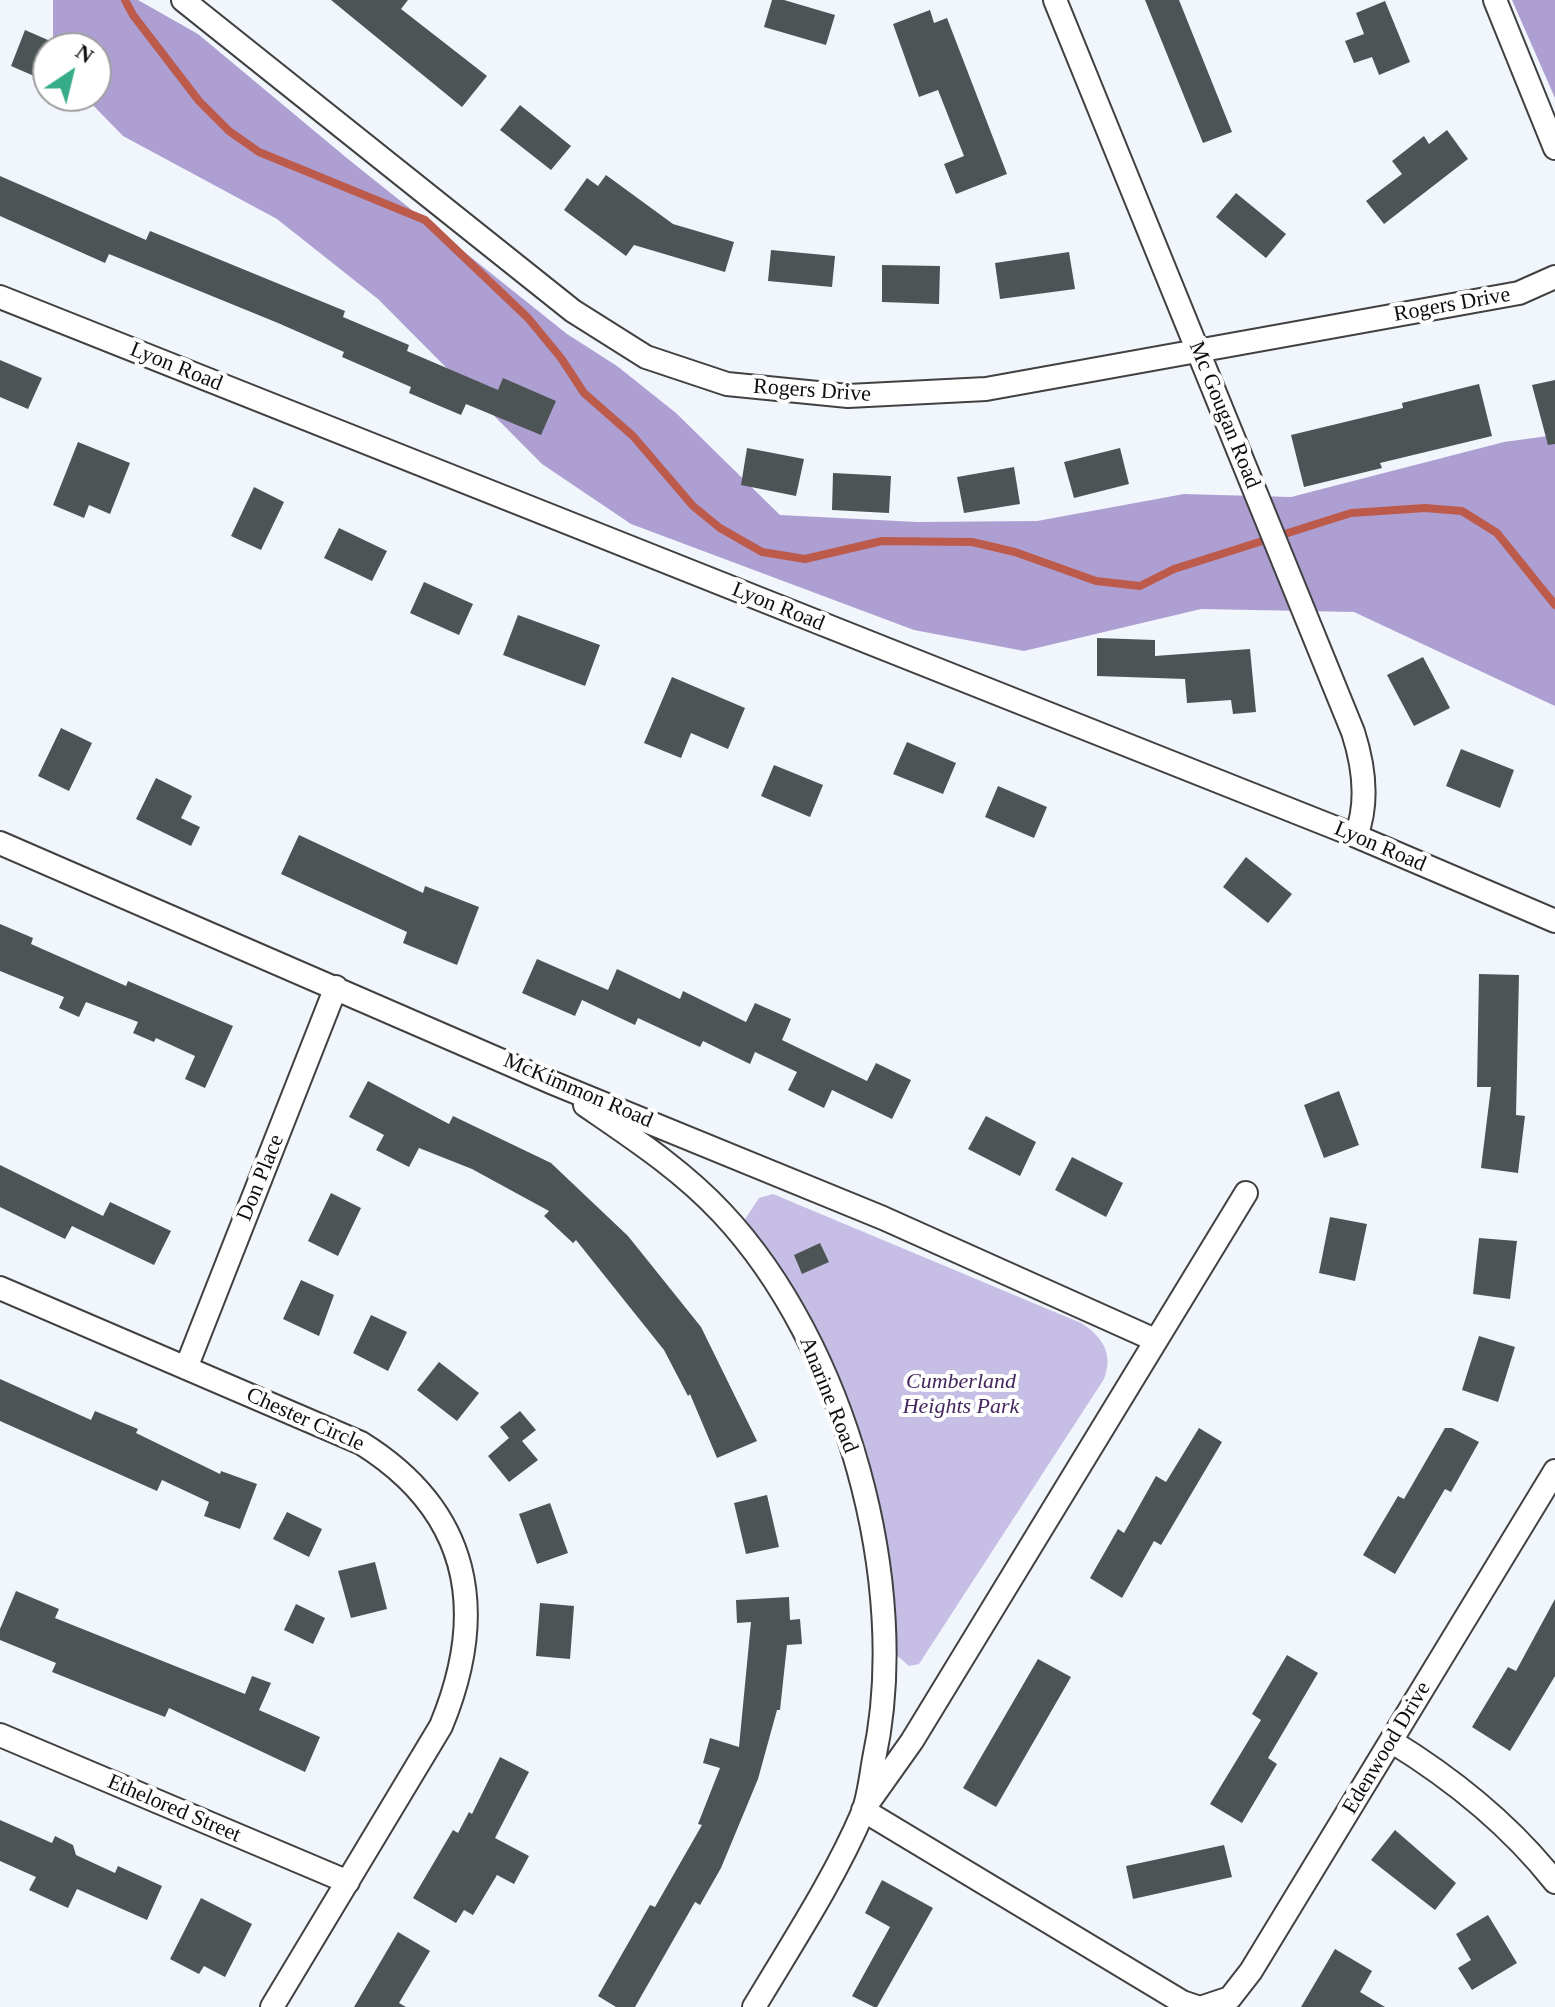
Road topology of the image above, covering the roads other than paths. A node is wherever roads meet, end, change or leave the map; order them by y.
1 (183, 0) edge
2 (1055, 0) edge
3 (1495, 0) edge
4 (1555, 148) edge
5 (1555, 277) edge
6 (0, 297) edge
7 (1197, 350) junction
8 (1356, 836) junction
9 (0, 843) edge
10 (1555, 921) edge
11 (336, 987) junction
12 (553, 1083) junction
13 (1246, 1193) dead end
14 (0, 1288) edge
15 (1155, 1340) junction
16 (186, 1368) junction
17 (1555, 1471) edge
18 (0, 1735) edge
19 (1391, 1741) junction
20 (863, 1810) junction
21 (348, 1882) junction
22 (1555, 1882) edge
23 (272, 2007) edge
24 (754, 2007) edge
25 (1200, 2007) edge

1 - 7 street, Rogers Drive
2 - 7 street, Mc Gougan Road
3 - 4 street
5 - 7 street, Rogers Drive
6 - 8 street, Lyon Road
7 - 8 street, Mc Gougan Road
8 - 10 street, Lyon Road
9 - 11 street, McKimmon Road
11 - 12 street, McKimmon Road
11 - 16 street, Don Place
12 - 15 street, McKimmon Road
12 - 20 street, Anarine Road
13 - 15 street, Anarine Road
14 - 16 street, Chester Circle
15 - 20 street, Anarine Road
16 - 21 street, Chester Circle
17 - 19 street, Edenwood Drive
18 - 21 street, Ethelored Street
19 - 22 street
19 - 25 street, Edenwood Drive
20 - 24 street, Anarine Road
20 - 25 street, Edenwood Drive
21 - 23 street, Chester Circle

